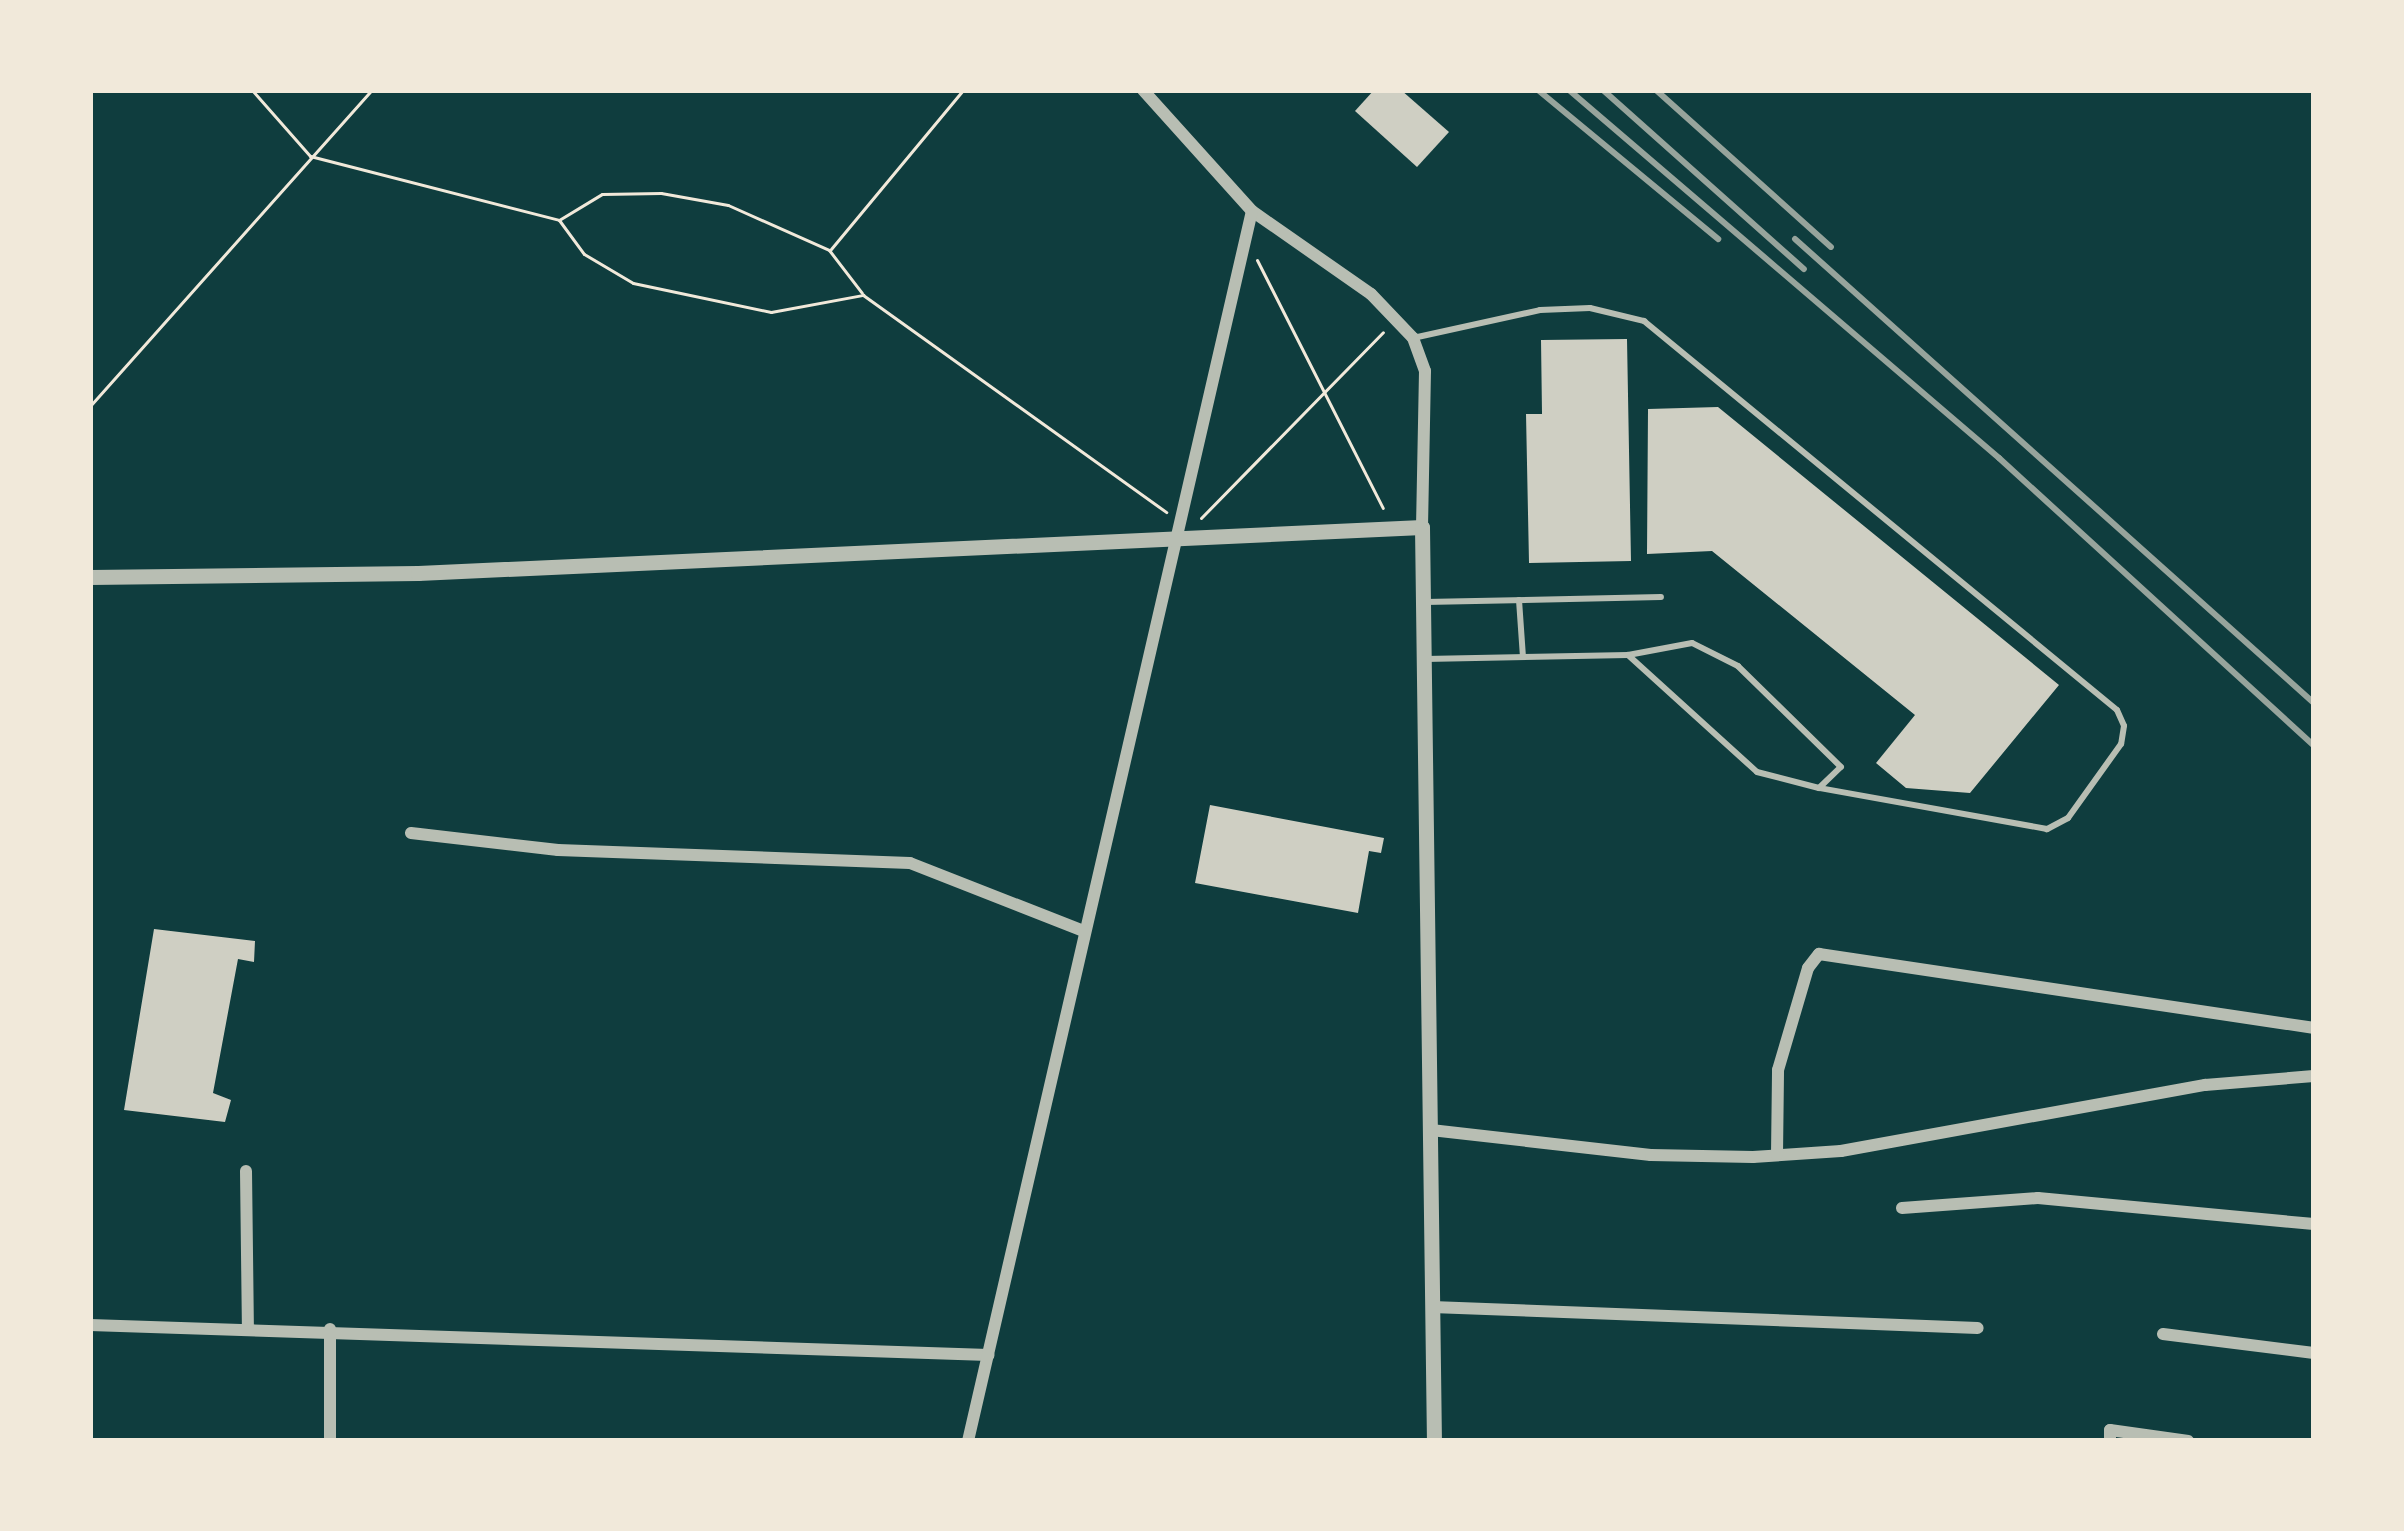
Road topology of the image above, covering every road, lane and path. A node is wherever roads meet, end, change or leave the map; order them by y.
1 (252, 90) edge
2 (372, 90) edge
3 (963, 90) edge
4 (1143, 90) edge
5 (310, 156) junction
6 (1252, 211) junction
7 (559, 220) junction
8 (1245, 237) junction
9 (830, 250) junction
10 (863, 295) junction
11 (1397, 318) junction
12 (1413, 338) junction
13 (1326, 392) junction
14 (90, 406) edge
15 (1179, 520) junction
16 (1422, 527) junction
17 (1393, 528) junction
18 (1174, 541) junction
19 (90, 577) edge
20 (1661, 597) dead end
21 (1519, 600) junction
22 (1424, 602) junction
23 (1628, 655) junction
24 (1523, 657) junction
25 (1425, 659) junction
26 (1820, 788) junction
27 (411, 833) dead end
28 (1081, 930) junction
29 (2314, 1028) edge
30 (2314, 1076) edge
31 (1430, 1130) junction
32 (1777, 1155) junction
33 (246, 1171) dead end
34 (1902, 1208) dead end
35 (2314, 1224) edge
36 (1432, 1307) junction
37 (90, 1325) edge
38 (248, 1326) junction
39 (1978, 1328) dead end
40 (330, 1329) junction
41 (2163, 1334) dead end
42 (2314, 1352) edge
43 (988, 1355) junction
44 (330, 1441) edge
45 (968, 1441) edge
46 (1434, 1441) edge
47 (2110, 1441) edge
48 (2188, 1441) edge

1 - 5 path
2 - 5 path
3 - 9 path
4 - 6 street
5 - 7 path
5 - 14 path
6 - 8 street
6 - 11 street
7 - 9 path
7 - 10 path
8 - 13 path
8 - 15 street
9 - 10 path
10 - 15 path
11 - 12 street
11 - 13 path
12 - 16 street
12 - 26 lane
13 - 15 path
13 - 17 path
15 - 18 street
16 - 17 street
16 - 22 street
17 - 18 street
18 - 19 street
18 - 28 street
20 - 21 lane
21 - 22 lane
21 - 24 lane
22 - 25 street
23 - 24 lane
23 - 26 lane
23 - 26 lane
24 - 25 lane
25 - 31 street
27 - 28 street
28 - 43 street
29 - 32 street
30 - 32 street
31 - 32 street
31 - 36 street
33 - 38 street
34 - 35 street
36 - 39 street
36 - 46 street
37 - 38 street
38 - 40 street
40 - 43 street
40 - 44 street
41 - 42 street
43 - 45 street
47 - 48 street

